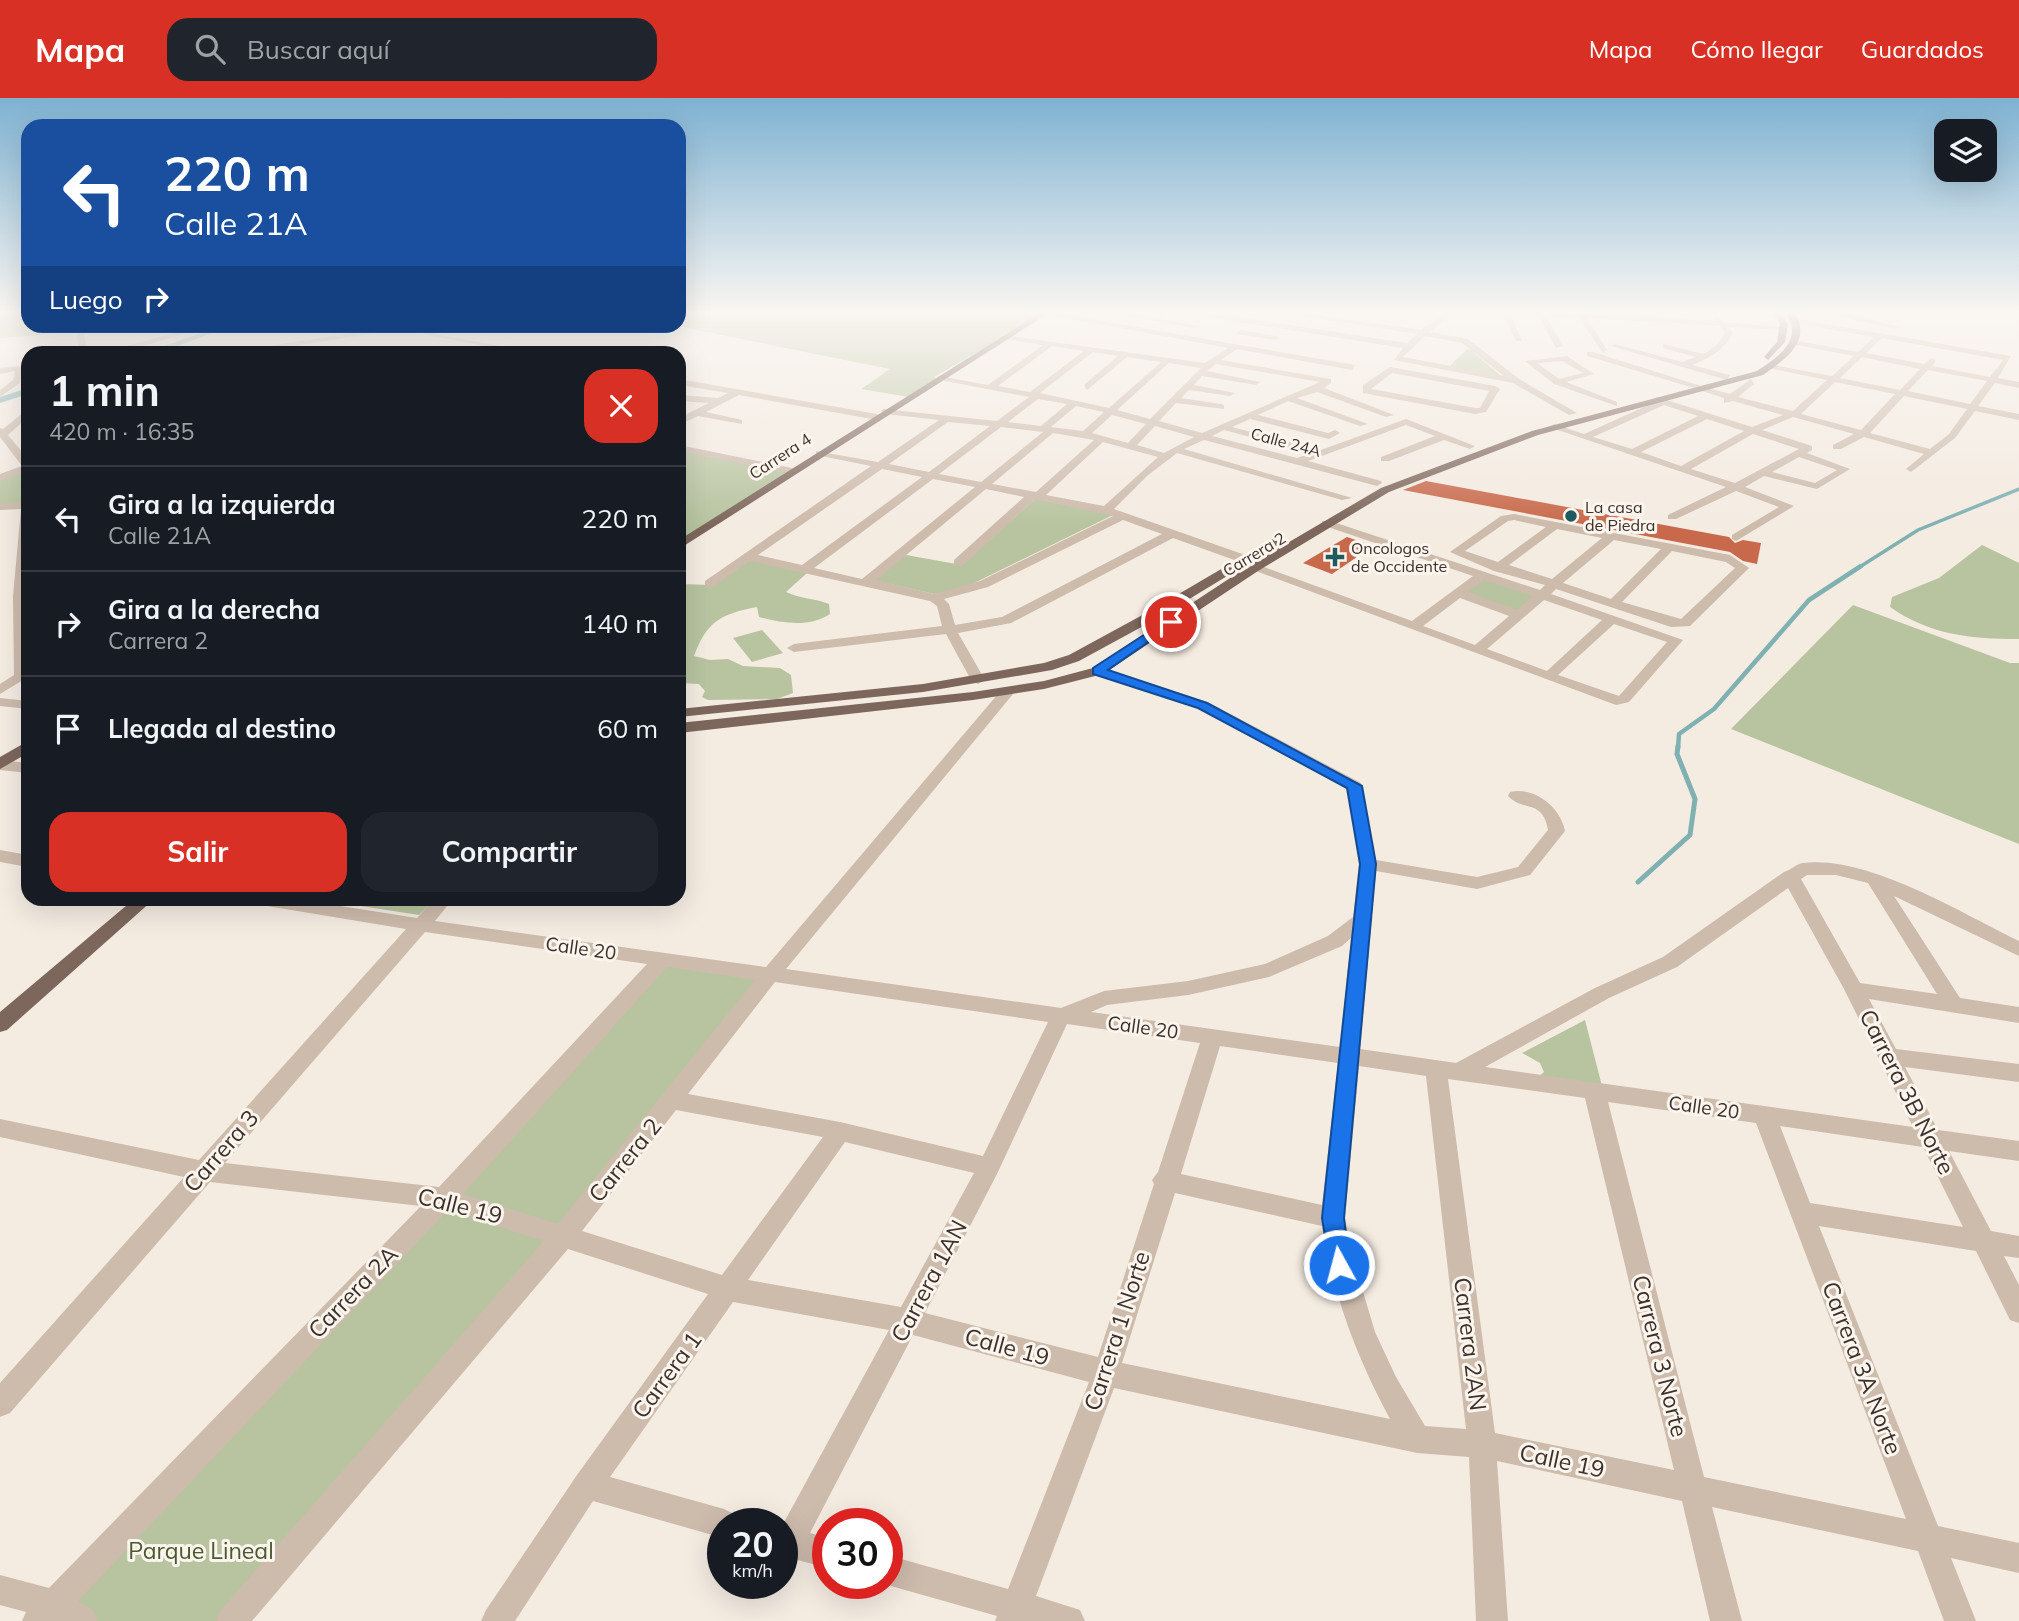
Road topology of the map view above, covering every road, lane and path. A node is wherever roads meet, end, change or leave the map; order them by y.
1 (686, 384) edge
2 (931, 384) edge
3 (968, 384) edge
4 (995, 384) edge
5 (1049, 384) edge
6 (1095, 384) edge
7 (1141, 384) edge
8 (1190, 384) edge
9 (1324, 384) edge
10 (1448, 384) edge
11 (1456, 384) edge
12 (1464, 384) edge
13 (1515, 384) edge
14 (1522, 384) edge
15 (1560, 384) edge
16 (1691, 384) edge
17 (1712, 384) edge
18 (1719, 384) edge
19 (1749, 384) edge
20 (1829, 384) edge
21 (1855, 384) edge
22 (1910, 384) edge
23 (1991, 384) edge
24 (1187, 387) junction
25 (990, 388) junction
26 (1091, 388) junction
27 (1704, 388) junction
28 (1317, 389) junction
29 (1494, 389) junction
30 (1066, 392) junction
31 (736, 393) junction
32 (1230, 393) dead end
33 (1901, 393) junction
34 (1035, 395) junction
35 (1736, 396) junction
36 (1288, 398) junction
37 (686, 399) edge
38 (1174, 400) junction
39 (717, 401) junction
40 (1660, 401) junction
41 (1079, 403) junction
42 (1722, 403) dead end
43 (1614, 404) junction
44 (1438, 406) junction
45 (1221, 407) dead end
46 (1264, 408) junction
47 (1975, 408) junction
48 (686, 410) edge
49 (1110, 411) junction
50 (1705, 412) junction
51 (1798, 412) junction
52 (696, 413) junction
53 (1585, 413) junction
54 (882, 414) junction
55 (1389, 415) dead end
56 (1251, 416) junction
57 (21, 417) edge
58 (2019, 417) edge
59 (686, 418) edge
60 (1156, 419) junction
61 (945, 420) junction
62 (739, 422) dead end
63 (1363, 424) dead end
64 (998, 426) junction
65 (1554, 427) junction
66 (1223, 429) junction
67 (1047, 430) junction
68 (1751, 430) junction
69 (1865, 431) junction
70 (1, 433) edge
71 (1085, 433) junction
72 (1202, 435) junction
73 (1444, 436) junction
74 (1103, 437) junction
75 (1584, 437) junction
76 (1132, 444) junction
77 (1471, 446) junction
78 (13, 447) junction
79 (1837, 447) dead end
80 (686, 449) edge
81 (0, 452) edge
82 (1935, 452) junction
83 (820, 453) junction
84 (1170, 453) junction
85 (1322, 453) junction
86 (1632, 453) junction
87 (1800, 454) junction
88 (21, 458) edge
89 (1385, 459) dead end
90 (1297, 462) junction
91 (880, 466) junction
92 (1683, 469) junction
93 (1911, 469) dead end
94 (21, 470) edge
95 (792, 471) junction
96 (1766, 473) junction
97 (931, 475) junction
98 (0, 478) edge
99 (1377, 483) junction
100 (983, 485) junction
101 (1735, 487) junction
102 (1035, 496) junction
103 (1346, 498) junction
104 (21, 505) edge
105 (0, 507) edge
106 (1106, 510) junction
107 (1122, 516) junction
108 (1672, 517) dead end
109 (1326, 523) junction
110 (1555, 526) junction
111 (1171, 534) junction
112 (686, 537) edge
113 (1610, 537) junction
114 (1736, 537) dead end
115 (1669, 548) junction
116 (749, 557) junction
117 (958, 563) dead end
118 (1249, 563) junction
119 (1498, 568) junction
120 (805, 569) junction
121 (1483, 575) junction
122 (866, 582) junction
123 (709, 584) dead end
124 (1553, 586) junction
125 (1458, 593) junction
126 (1542, 595) junction
127 (21, 596) edge
128 (934, 598) junction
129 (0, 599) edge
130 (1612, 612) junction
131 (1519, 615) junction
132 (1413, 627) junction
133 (950, 630) junction
134 (794, 648) dead end
135 (1477, 650) junction
136 (1098, 671) junction
137 (1549, 676) junction
138 (21, 677) edge
139 (978, 680) junction
140 (0, 690) edge
141 (1008, 691) junction
142 (0, 702) edge
143 (21, 704) edge
144 (686, 712) edge
145 (686, 727) edge
146 (21, 750) edge
147 (0, 764) edge
148 (21, 767) edge
149 (1516, 796) dead end
150 (0, 856) edge
151 (21, 860) edge
152 (1368, 864) junction
153 (1790, 876) junction
154 (1875, 879) junction
155 (138, 906) edge
156 (304, 906) edge
157 (437, 906) edge
158 (1364, 919) junction
159 (420, 925) junction
160 (2019, 949) edge
161 (663, 959) junction
162 (771, 974) junction
163 (1854, 989) junction
164 (1953, 1004) junction
165 (2019, 1015) edge
166 (1061, 1016) junction
167 (0, 1024) edge
168 (1212, 1037) junction
169 (1347, 1056) junction
170 (1889, 1057) junction
171 (1447, 1071) junction
172 (2019, 1073) edge
173 (1594, 1091) junction
174 (673, 1100) junction
175 (1764, 1115) junction
176 (0, 1128) edge
177 (839, 1131) junction
178 (1930, 1138) junction
179 (2019, 1151) edge
180 (989, 1167) junction
181 (204, 1171) junction
182 (1164, 1180) junction
183 (444, 1198) junction
184 (1801, 1212) junction
185 (1333, 1218) junction
186 (564, 1235) junction
187 (1984, 1242) junction
188 (2019, 1247) edge
189 (729, 1290) junction
190 (2019, 1311) edge
191 (909, 1321) junction
192 (1106, 1373) junction
193 (0, 1403) edge
194 (1417, 1439) junction
195 (1482, 1444) junction
196 (587, 1485) junction
197 (1692, 1489) junction
198 (707, 1519) edge
199 (798, 1520) edge
200 (1928, 1539) junction
201 (2019, 1558) edge
202 (903, 1576) edge
203 (0, 1590) edge
204 (45, 1613) edge
205 (1014, 1614) edge
206 (82, 1621) edge
207 (232, 1621) edge
208 (497, 1621) edge
209 (1069, 1621) edge
210 (1492, 1621) edge
211 (1726, 1621) edge
212 (1959, 1621) edge

1 - 31 street
2 - 54 main road, Carrera 4
3 - 25 street, Calle 24A
4 - 25 street
5 - 34 street
6 - 26 street
7 - 49 street
8 - 24 street
9 - 28 street
10 - 44 street
11 - 44 street
12 - 29 street
13 - 29 street
14 - 53 street
15 - 43 street
16 - 27 street
17 - 27 main road, Carrera 2
18 - 27 main road, Carrera 2
19 - 35 street
20 - 51 street
21 - 33 street
22 - 33 street
23 - 47 street
24 - 32 street
24 - 38 street
25 - 34 street, Calle 24A
26 - 30 street
26 - 41 street
27 - 35 street
27 - 40 main road, Carrera 2
27 - 43 main road, Carrera 2
28 - 36 street
28 - 55 street
29 - 44 street
30 - 34 street, Calle 24A
30 - 41 street, Calle 24A
31 - 39 street
31 - 54 street
33 - 47 street
33 - 69 street
34 - 64 street
35 - 42 street
35 - 51 street
36 - 46 street
36 - 63 street
37 - 39 street
38 - 45 street
38 - 60 street
39 - 52 street
40 - 50 street
40 - 53 main road, Carrera 2
40 - 75 street
41 - 49 street, Calle 24A
41 - 67 street
43 - 53 main road, Carrera 2
46 - 56 street
46 - 56 street
47 - 58 street
47 - 82 street
48 - 52 street
49 - 60 street, Calle 24A
49 - 71 street
50 - 68 street
50 - 86 street
51 - 68 street
51 - 69 street
52 - 59 street
52 - 62 street
53 - 65 main road, Carrera 2
53 - 77 main road, Carrera 2
54 - 61 street
54 - 83 main road, Carrera 4
56 - 66 street
57 - 70 street
60 - 66 street
60 - 72 street, Calle 24A
60 - 76 street
61 - 64 street
61 - 91 street
64 - 67 street
64 - 97 street
65 - 75 street
65 - 109 main road, Carrera 2
66 - 72 street
66 - 85 street
67 - 71 street
67 - 100 street
68 - 87 street
68 - 92 street
69 - 79 street
69 - 82 street
70 - 78 street
71 - 74 street
72 - 84 street
72 - 90 street, Calle 24A
73 - 77 street
73 - 85 street
73 - 89 street
74 - 76 street
74 - 102 street
75 - 86 street
76 - 84 street
77 - 99 main road, Carrera 2
78 - 81 street
78 - 88 street
80 - 95 street
82 - 93 street
83 - 91 street
83 - 95 main road, Carrera 4
84 - 103 street
84 - 106 street
85 - 90 street
86 - 92 street
87 - 96 street
87 - 96 street
90 - 99 street, Calle 24A
91 - 97 street
91 - 116 street
92 - 101 street
94 - 98 street
95 - 112 main road, Carrera 4
96 - 101 street
97 - 100 street
97 - 120 street
99 - 103 main road, Carrera 2
100 - 102 street
100 - 122 street
101 - 108 street
101 - 114 street
102 - 106 street
102 - 117 street
103 - 118 main road, Carrera 2
104 - 105 street
106 - 107 street
107 - 111 street
107 - 128 street
109 - 118 main road, Carrera 2
109 - 121 street
110 - 113 street
110 - 119 street
110 - 119 street
111 - 118 street
111 - 133 street
113 - 115 street
113 - 124 street
115 - 130 street
115 - 130 street
116 - 120 street
116 - 123 street
118 - 132 street
118 - 136 main road, Carrera 2
118 - 139 main road, Carrera 2
119 - 124 street
120 - 122 street
121 - 125 street
121 - 126 street
122 - 128 street
124 - 126 street
124 - 130 street
125 - 131 street
125 - 132 street
126 - 130 street
126 - 131 street
127 - 129 street
128 - 133 street
130 - 137 street
130 - 137 street
131 - 135 street
132 - 135 street
133 - 134 street
133 - 139 street
135 - 137 street
136 - 141 main road, Carrera 2
136 - 152 street
138 - 140 street
139 - 144 main road, Carrera 2
141 - 145 main road, Carrera 2
141 - 162 street, Carrera 2
142 - 143 street
146 - 147 main road
147 - 148 street
149 - 152 street
150 - 151 street
152 - 158 street
153 - 154 street
153 - 163 street, Carrera 3B Norte
153 - 171 street
154 - 160 street
154 - 164 street
155 - 167 main road
156 - 159 street, Calle 20
157 - 159 street, Carrera 3
158 - 166 street
158 - 169 street
159 - 161 street, Calle 20
159 - 181 street, Carrera 3
161 - 162 street, Calle 20
161 - 183 street, Carrera 2A
162 - 166 street, Calle 20
162 - 174 street, Carrera 2
163 - 164 street
163 - 170 street, Carrera 3B Norte
164 - 165 street
166 - 168 street, Calle 20
166 - 180 street, Carrera 1AN
168 - 169 street, Calle 20
168 - 182 street, Carrera 1 Norte
169 - 171 street, Calle 20
169 - 185 street
170 - 172 street
170 - 178 street, Carrera 3B Norte
171 - 173 street, Calle 20
171 - 195 street, Carrera 2AN
173 - 175 street, Calle 20
173 - 197 street, Carrera 3 Norte
174 - 177 street
174 - 186 street, Carrera 2
175 - 178 street, Calle 20
175 - 184 street, Carrera 3A Norte
176 - 181 street, Calle 19
177 - 180 street
177 - 189 street, Carrera 1
178 - 179 street, Calle 20
178 - 187 street, Carrera 3B Norte
180 - 191 street, Carrera 1AN
181 - 183 street, Calle 19
181 - 193 street, Carrera 3
182 - 185 street
182 - 192 street, Carrera 1 Norte
183 - 186 street, Calle 19
183 - 204 street, Carrera 2A
184 - 187 street
184 - 200 street, Carrera 3A Norte
185 - 194 street
186 - 189 street, Calle 19
186 - 207 street, Carrera 2
187 - 188 street
187 - 190 street, Carrera 3B Norte
189 - 191 street, Calle 19
189 - 196 street, Carrera 1
191 - 192 street, Calle 19
191 - 199 street, Carrera 1AN
192 - 194 street, Calle 19
192 - 205 street, Carrera 1 Norte
194 - 195 street, Calle 19
195 - 197 street, Calle 19
195 - 210 street, Carrera 2AN
196 - 198 street
196 - 208 street, Carrera 1
197 - 200 street, Calle 19
197 - 211 street, Carrera 3 Norte
200 - 201 street, Calle 19
200 - 212 street, Carrera 3A Norte
202 - 205 street
203 - 204 street
204 - 206 street
205 - 209 street

